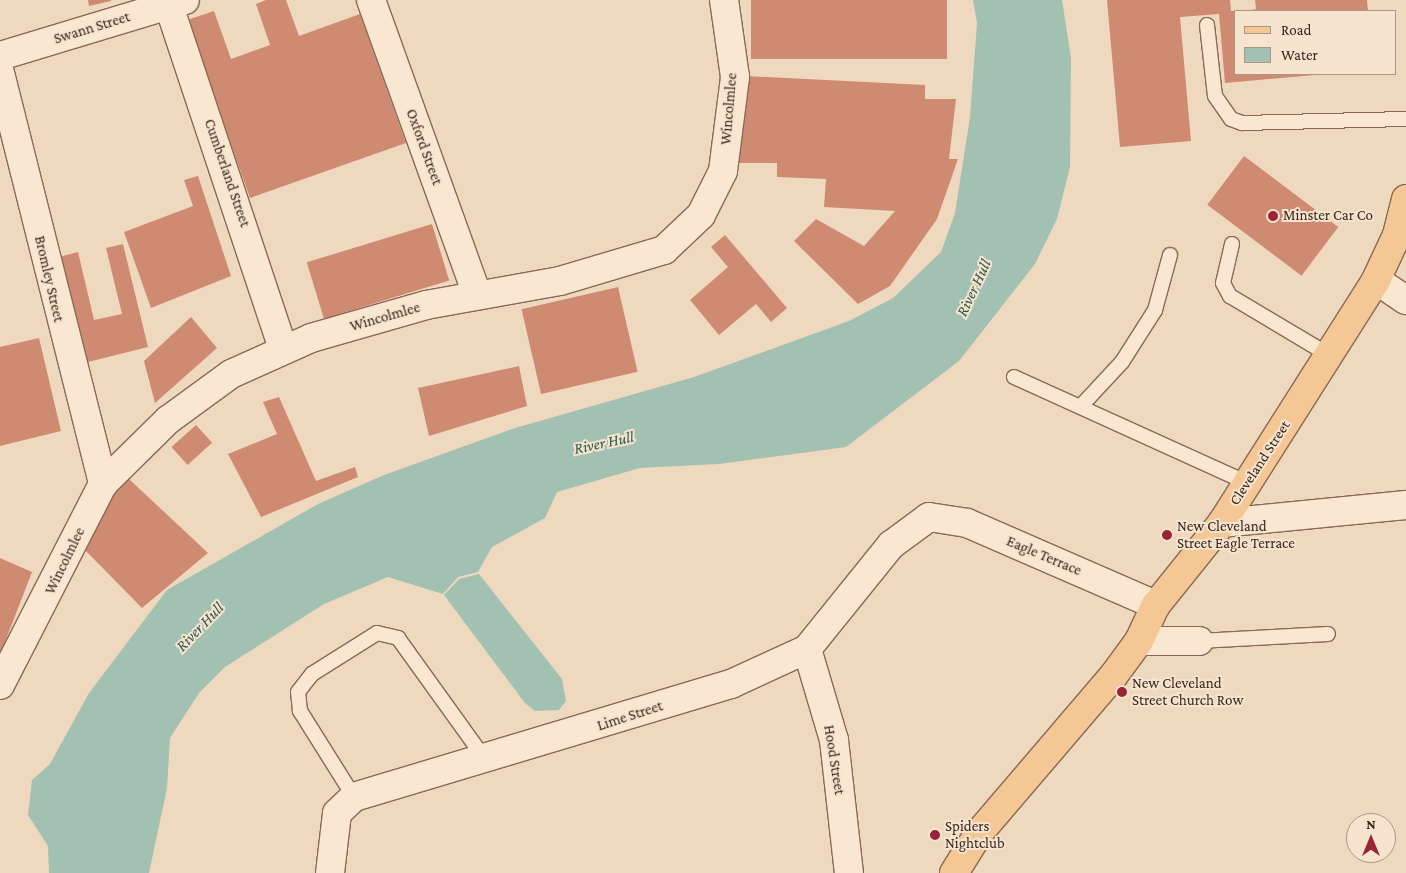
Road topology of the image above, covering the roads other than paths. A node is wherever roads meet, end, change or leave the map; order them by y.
1 (371, 0) edge
2 (724, 0) edge
3 (173, 2) edge
4 (1207, 25) dead end
5 (0, 56) edge
6 (0, 73) edge
7 (1406, 119) edge
8 (1406, 199) edge
9 (1232, 244) dead end
10 (1170, 254) dead end
11 (1376, 280) junction
12 (477, 294) junction
13 (1406, 300) edge
14 (283, 348) junction
15 (1329, 355) junction
16 (1014, 378) dead end
17 (1082, 405) junction
18 (1248, 483) junction
19 (103, 484) junction
20 (1406, 505) edge
21 (929, 517) joint
22 (1222, 523) junction
23 (1156, 605) junction
24 (1328, 634) dead end
25 (1139, 641) junction
26 (1199, 641) joint
27 (807, 649) junction
28 (0, 685) edge
29 (485, 759) junction
30 (354, 797) junction
31 (330, 873) edge
32 (849, 873) edge
33 (954, 873) edge

1 - 12 street, Oxford Street
2 - 12 street, Wincolmlee
3 - 5 street, Swann Street
3 - 14 street, Cumberland Street
4 - 7 lane
6 - 19 street, Bromley Street
8 - 11 main road, Cleveland Street
9 - 15 lane
10 - 17 lane
11 - 13 street
11 - 15 main road, Cleveland Street
12 - 14 street, Wincolmlee
14 - 19 street, Wincolmlee
15 - 18 main road, Cleveland Street
16 - 17 lane
17 - 18 lane
18 - 22 main road, Cleveland Street
19 - 28 street, Wincolmlee
20 - 22 street
21 - 23 street, Eagle Terrace
21 - 27 street, Lime Street
22 - 23 main road, Cleveland Street
23 - 25 main road, Cleveland Street
24 - 26 lane
25 - 26 street
25 - 33 main road, Cleveland Street
27 - 29 street, Lime Street
27 - 32 street, Hood Street
29 - 30 street, Lime Street
29 - 30 lane
30 - 31 street, Lime Street

